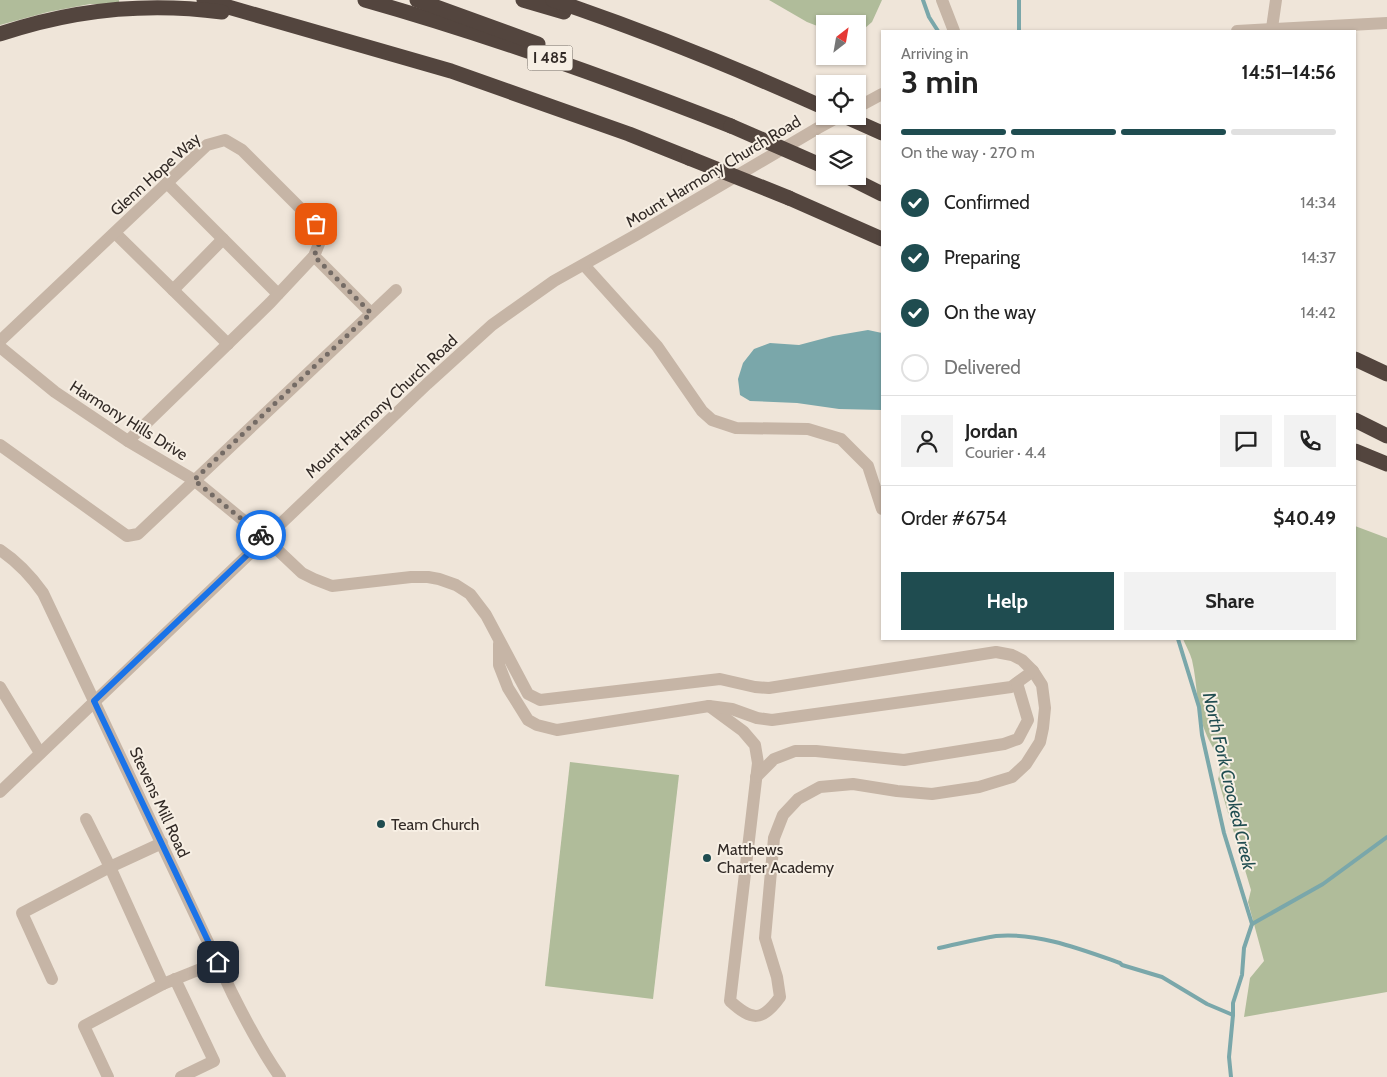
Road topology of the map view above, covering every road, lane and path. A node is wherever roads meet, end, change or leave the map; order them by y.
1 (204, 0) edge
2 (365, 0) edge
3 (418, 0) edge
4 (522, 0) edge
5 (553, 0) edge
6 (942, 0) edge
7 (1276, 0) edge
8 (273, 20) junction
9 (1387, 23) edge
10 (1272, 28) junction
11 (954, 30) edge
12 (1249, 30) edge
13 (0, 34) edge
14 (726, 66) junction
15 (881, 95) edge
16 (866, 103) edge
17 (816, 104) edge
18 (693, 111) junction
19 (824, 125) edge
20 (863, 125) edge
21 (881, 134) edge
22 (816, 163) edge
23 (167, 183) junction
24 (864, 185) edge
25 (881, 194) edge
26 (115, 233) junction
27 (224, 239) junction
28 (881, 239) edge
29 (314, 256) junction
30 (584, 264) junction
31 (173, 290) junction
32 (396, 290) dead end
33 (278, 294) junction
34 (371, 313) junction
35 (0, 341) edge
36 (228, 344) junction
37 (0, 347) edge
38 (1356, 359) edge
39 (1387, 374) edge
40 (1356, 420) edge
41 (1387, 436) edge
42 (128, 441) junction
43 (0, 444) edge
44 (1356, 451) edge
45 (1387, 464) edge
46 (194, 480) junction
47 (881, 506) edge
48 (265, 538) junction
49 (0, 550) edge
50 (500, 641) junction
51 (1033, 671) junction
52 (1017, 683) junction
53 (0, 687) edge
54 (94, 701) junction
55 (709, 706) junction
56 (40, 753) junction
57 (756, 776) junction
58 (0, 792) edge
59 (86, 819) dead end
60 (162, 843) junction
61 (110, 867) junction
62 (218, 962) junction
63 (52, 979) dead end
64 (176, 979) junction
65 (163, 984) junction
66 (108, 1077) edge
67 (182, 1077) edge
68 (280, 1077) edge

1 - 8 highway
2 - 18 highway, I 485
3 - 18 highway, I 485
4 - 14 highway
5 - 14 highway
6 - 11 street
7 - 10 street
8 - 13 highway
8 - 28 highway, bridge
9 - 10 street
10 - 12 street
14 - 17 highway
15 - 16 street
18 - 22 highway, I 485, bridge
19 - 30 street, Mount Harmony Church Road
20 - 21 highway
23 - 26 street, Glenn Hope Way
23 - 27 street
23 - 29 street, Glenn Hope Way
24 - 25 highway
26 - 31 street
26 - 35 street, Glenn Hope Way
27 - 31 street
27 - 33 street
29 - 33 street
29 - 34 street
30 - 47 street
30 - 48 street, Mount Harmony Church Road
31 - 36 street
32 - 34 street
33 - 36 street
34 - 46 street
36 - 42 street
37 - 42 street, Harmony Hills Drive
38 - 39 highway
40 - 41 highway
42 - 46 street, Harmony Hills Drive
43 - 46 street
44 - 45 highway
46 - 48 street, Harmony Hills Drive
48 - 50 street, Harmony Hills Drive
48 - 54 street, Mount Harmony Church Road
49 - 54 street, Stevens Mill Road
50 - 51 street, Harmony Hills Drive
50 - 55 street
51 - 52 street
51 - 57 street
52 - 55 street
52 - 57 street
53 - 56 street
54 - 56 street, Mount Harmony Church Road
54 - 60 street, Stevens Mill Road
55 - 57 street
56 - 58 street, Mount Harmony Church Road
59 - 61 street
60 - 61 street
60 - 62 street, Stevens Mill Road
61 - 63 street
61 - 65 street
62 - 64 street
62 - 68 street, Stevens Mill Road
64 - 65 street
64 - 67 street
65 - 66 street

